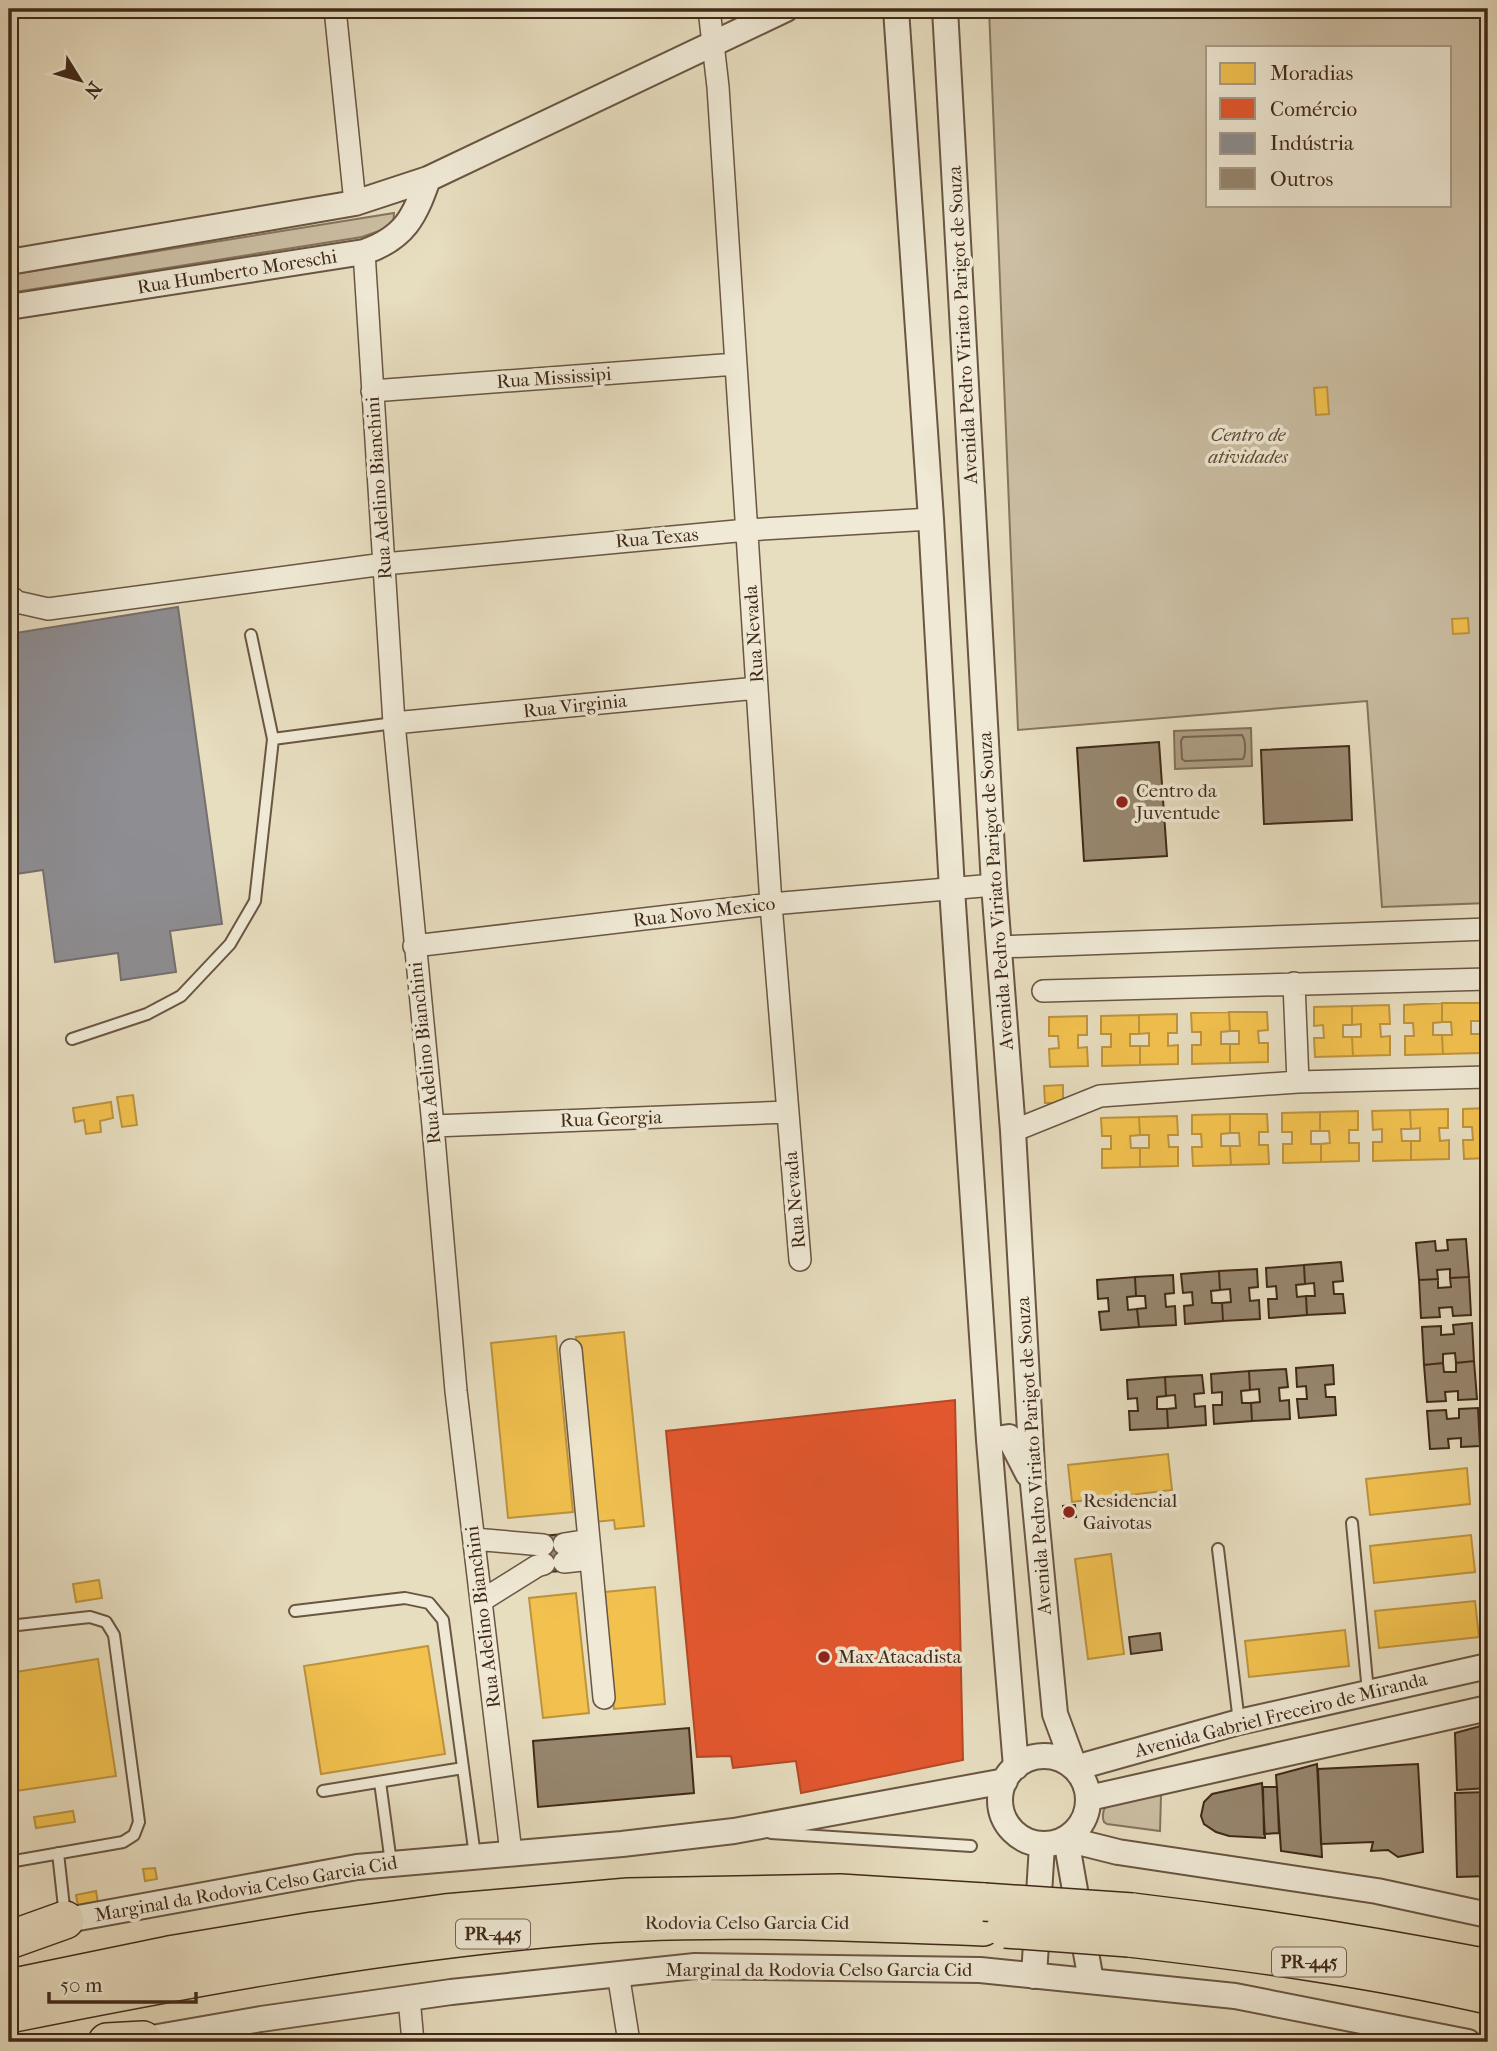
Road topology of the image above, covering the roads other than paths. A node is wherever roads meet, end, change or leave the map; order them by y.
1 (335, 9) edge
2 (709, 9) edge
3 (786, 9) edge
4 (895, 9) edge
5 (945, 9) edge
6 (713, 45) junction
7 (428, 179) junction
8 (355, 203) junction
9 (364, 252) junction
10 (9, 262) edge
11 (9, 307) edge
12 (736, 364) junction
13 (372, 391) junction
14 (930, 519) junction
15 (747, 530) junction
16 (384, 564) junction
17 (9, 595) edge
18 (251, 635) dead end
19 (757, 688) junction
20 (394, 723) junction
21 (273, 738) junction
22 (993, 886) junction
23 (952, 889) junction
24 (771, 904) junction
25 (1488, 929) edge
26 (414, 946) junction
27 (999, 947) junction
28 (1488, 979) edge
29 (1294, 983) junction
30 (1043, 991) dead end
31 (72, 1040) dead end
32 (1488, 1077) edge
33 (1298, 1082) junction
34 (788, 1112) junction
35 (433, 1126) junction
36 (1013, 1131) junction
37 (800, 1260) dead end
38 (571, 1350) dead end
39 (989, 1440) junction
40 (1033, 1484) junction
41 (1352, 1524) dead end
42 (474, 1539) junction
43 (1217, 1549) dead end
44 (590, 1550) junction
45 (554, 1554) junction
46 (481, 1601) junction
47 (295, 1611) dead end
48 (9, 1626) edge
49 (1488, 1666) edge
50 (1368, 1692) junction
51 (604, 1698) dead end
52 (1488, 1709) edge
53 (1239, 1722) junction
54 (463, 1768) junction
55 (1075, 1768) junction
56 (1010, 1774) junction
57 (380, 1782) junction
58 (323, 1791) dead end
59 (1088, 1798) junction
60 (734, 1831) junction
61 (1054, 1842) junction
62 (971, 1846) dead end
63 (58, 1853) junction
64 (510, 1853) junction
65 (475, 1856) junction
66 (9, 1861) edge
67 (391, 1863) junction
68 (984, 1914) junction
69 (1488, 1915) edge
70 (65, 1920) junction
71 (1131, 1925) junction
72 (9, 1931) edge
73 (9, 1940) edge
74 (1488, 1968) edge
75 (618, 1973) junction
76 (1034, 1976) junction
77 (1091, 1981) junction
78 (9, 1988) edge
79 (1488, 1994) edge
80 (408, 1998) junction
81 (9, 2014) edge
82 (1430, 2039) edge
83 (135, 2041) edge
84 (107, 2042) edge
85 (413, 2042) edge
86 (629, 2042) edge
87 (1468, 2042) edge

1 - 8 street
2 - 6 street, Rua Nevada
3 - 6 street
4 - 14 street
5 - 22 street, Avenida Pedro Viriato Parigot de Souza
6 - 7 street
6 - 12 street, Rua Nevada
7 - 8 street
7 - 9 street, Rua Humberto Moreschi
8 - 10 street
9 - 11 street, Rua Humberto Moreschi
9 - 13 street, Rua Adelino Bianchini
12 - 13 street, Rua Mississipi
12 - 15 street, Rua Nevada
13 - 16 street, Rua Adelino Bianchini
14 - 15 street, Rua Texas
14 - 23 street
15 - 16 street, Rua Texas
15 - 19 street, Rua Nevada
16 - 17 street, Rua Texas
16 - 20 street, Rua Adelino Bianchini
18 - 21 lane
19 - 20 street, Rua Virginia
19 - 24 street, Rua Nevada
20 - 21 lane
20 - 26 street, Rua Adelino Bianchini
21 - 31 lane
22 - 23 street, Rua Novo Mexico
22 - 27 street, Avenida Pedro Viriato Parigot de Souza
23 - 24 street, Rua Novo Mexico
23 - 39 street
24 - 26 street, Rua Novo Mexico
24 - 34 street, Rua Nevada
25 - 27 street
26 - 35 street, Rua Adelino Bianchini
27 - 36 street, Avenida Pedro Viriato Parigot de Souza
28 - 29 street
29 - 30 street
29 - 33 street
32 - 33 street
33 - 36 street
34 - 35 street, Rua Georgia
34 - 37 street, Rua Nevada
35 - 42 street, Rua Adelino Bianchini
36 - 40 street, Avenida Pedro Viriato Parigot de Souza
38 - 44 street
39 - 40 street
39 - 56 street
40 - 55 street, Avenida Pedro Viriato Parigot de Souza
41 - 50 lane
42 - 45 street
42 - 46 street, Rua Adelino Bianchini
43 - 53 lane
44 - 45 street
44 - 51 street
45 - 46 street
46 - 64 street, Rua Adelino Bianchini
47 - 54 lane
48 - 63 lane
49 - 50 street, Avenida Gabriel Freceiro de Miranda
50 - 53 street, Avenida Gabriel Freceiro de Miranda
52 - 59 street, Avenida Gabriel Freceiro de Miranda
53 - 55 street, Avenida Gabriel Freceiro de Miranda
54 - 57 lane
54 - 65 lane
55 - 56 street
55 - 59 street
56 - 60 street
56 - 61 street
57 - 58 lane
57 - 67 lane
59 - 61 street
60 - 62 lane
60 - 64 street, Marginal da Rodovia Celso Garcia Cid
61 - 69 street
61 - 76 street
61 - 77 street
63 - 66 lane
63 - 70 lane
64 - 65 street, Marginal da Rodovia Celso Garcia Cid
65 - 67 street, Marginal da Rodovia Celso Garcia Cid
67 - 70 street, Marginal da Rodovia Celso Garcia Cid
68 - 71 highway, Rodovia Celso Garcia Cid / PR-445, bridge
68 - 78 highway, Rodovia Celso Garcia Cid / PR-445
68 - 81 highway, Rodovia Celso Garcia Cid / PR-445
70 - 72 street, Marginal da Rodovia Celso Garcia Cid
70 - 73 highway
71 - 74 highway, Rodovia Celso Garcia Cid / PR-445
71 - 79 highway, Rodovia Celso Garcia Cid / PR-445
75 - 76 street, Marginal da Rodovia Celso Garcia Cid
75 - 80 street, Marginal da Rodovia Celso Garcia Cid
75 - 86 street
76 - 77 street, Marginal da Rodovia Celso Garcia Cid
77 - 82 street, Marginal da Rodovia Celso Garcia Cid
80 - 83 street, Marginal da Rodovia Celso Garcia Cid
80 - 85 street
82 - 87 street, Marginal da Rodovia Celso Garcia Cid
83 - 84 highway

